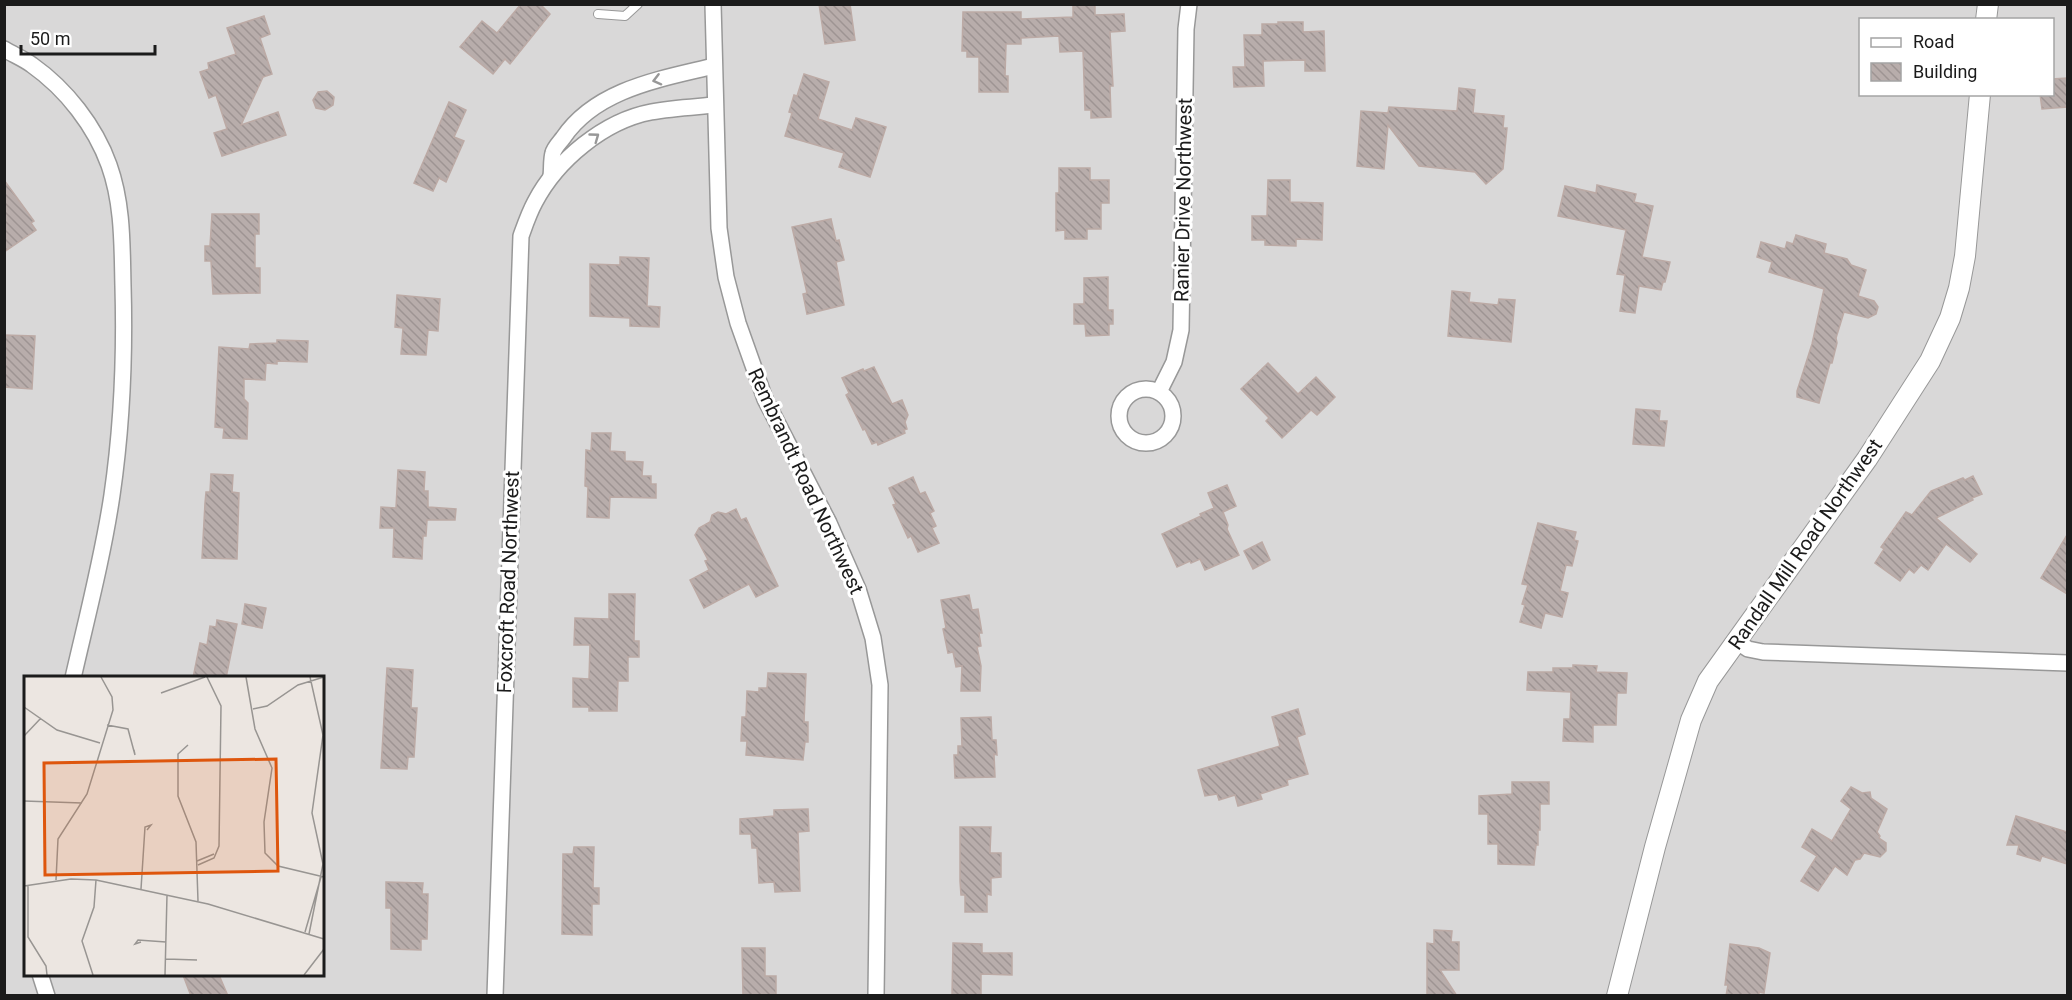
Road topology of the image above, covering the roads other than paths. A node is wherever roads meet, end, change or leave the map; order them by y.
1 (638, 4) edge
2 (713, 4) edge
3 (1189, 4) edge
4 (598, 15) dead end
5 (4, 50) edge
6 (714, 66) junction
7 (1980, 96) edge
8 (715, 105) junction
9 (551, 176) junction
10 (1159, 392) dead end
11 (1736, 641) junction
12 (2067, 663) edge
13 (73, 676) edge
14 (40, 976) edge
15 (48, 996) edge
16 (495, 996) edge
17 (876, 996) edge
18 (1617, 996) edge

1 - 4 lane
2 - 6 street, Rembrandt Road Northwest
3 - 10 street, Ranier Drive Northwest
5 - 13 street
6 - 8 street, Rembrandt Road Northwest
6 -> 9 street, Foxcroft Road Northwest
7 - 11 street, Randall Mill Road Northwest
9 -> 8 street, Foxcroft Road Northwest
8 - 17 street, Rembrandt Road Northwest
9 - 16 street, Foxcroft Road Northwest
11 - 12 street
11 - 18 street, Randall Mill Road Northwest
14 - 15 street

